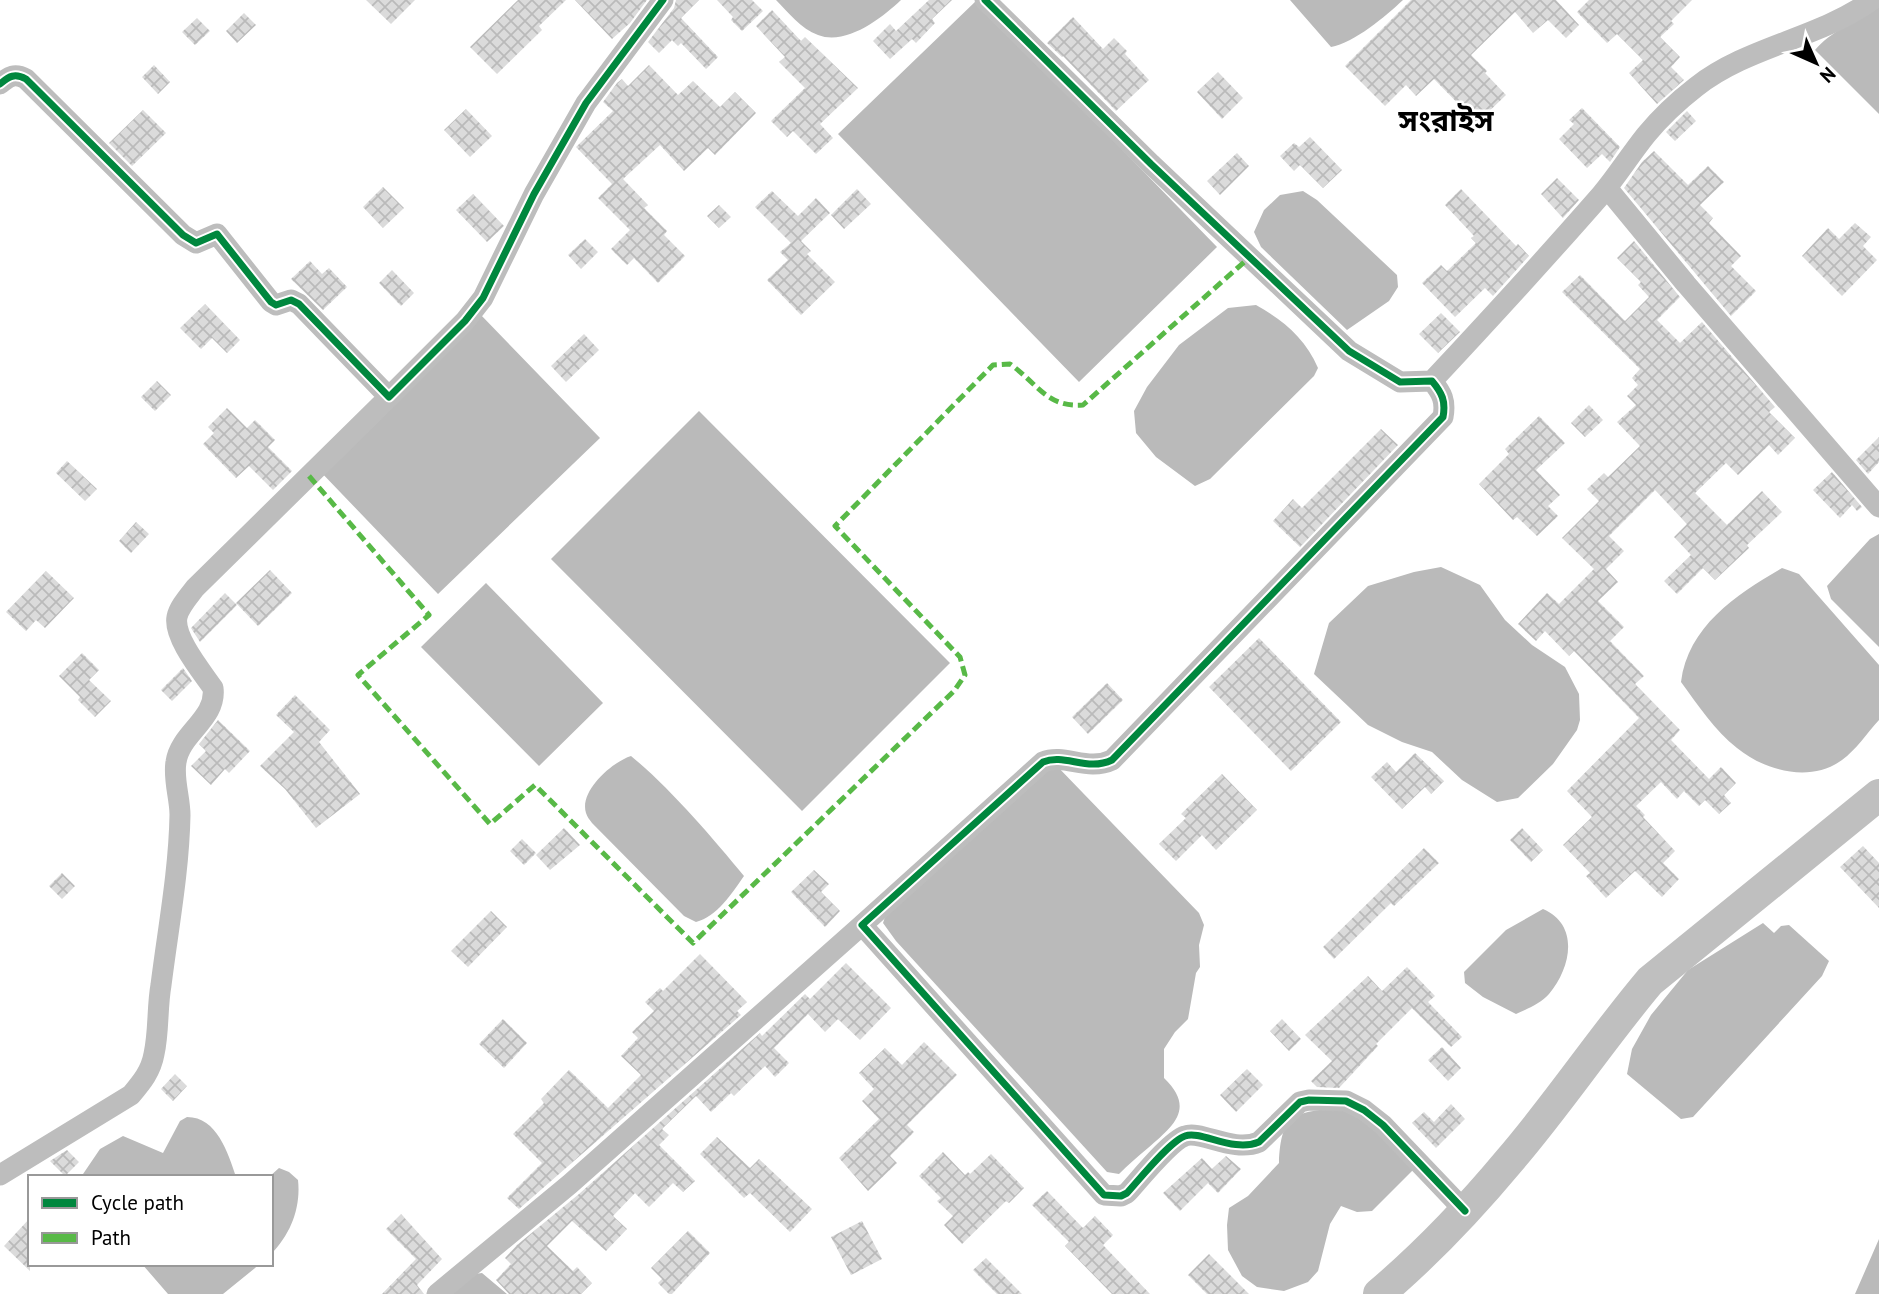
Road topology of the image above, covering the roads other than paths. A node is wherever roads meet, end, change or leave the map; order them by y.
1 (663, 0) edge
2 (985, 0) edge
3 (1872, 0) edge
4 (0, 84) edge
5 (1607, 188) junction
6 (1432, 381) junction
7 (389, 397) junction
8 (1879, 507) edge
9 (1879, 795) edge
10 (862, 925) junction
11 (0, 1175) edge
12 (1465, 1211) junction
13 (437, 1294) edge
14 (1379, 1294) edge

1 - 7 street
2 - 6 street
3 - 5 street
4 - 7 street
5 - 6 street
5 - 8 street
6 - 10 street
7 - 11 street
9 - 12 street
10 - 12 street
10 - 13 street
12 - 14 street

